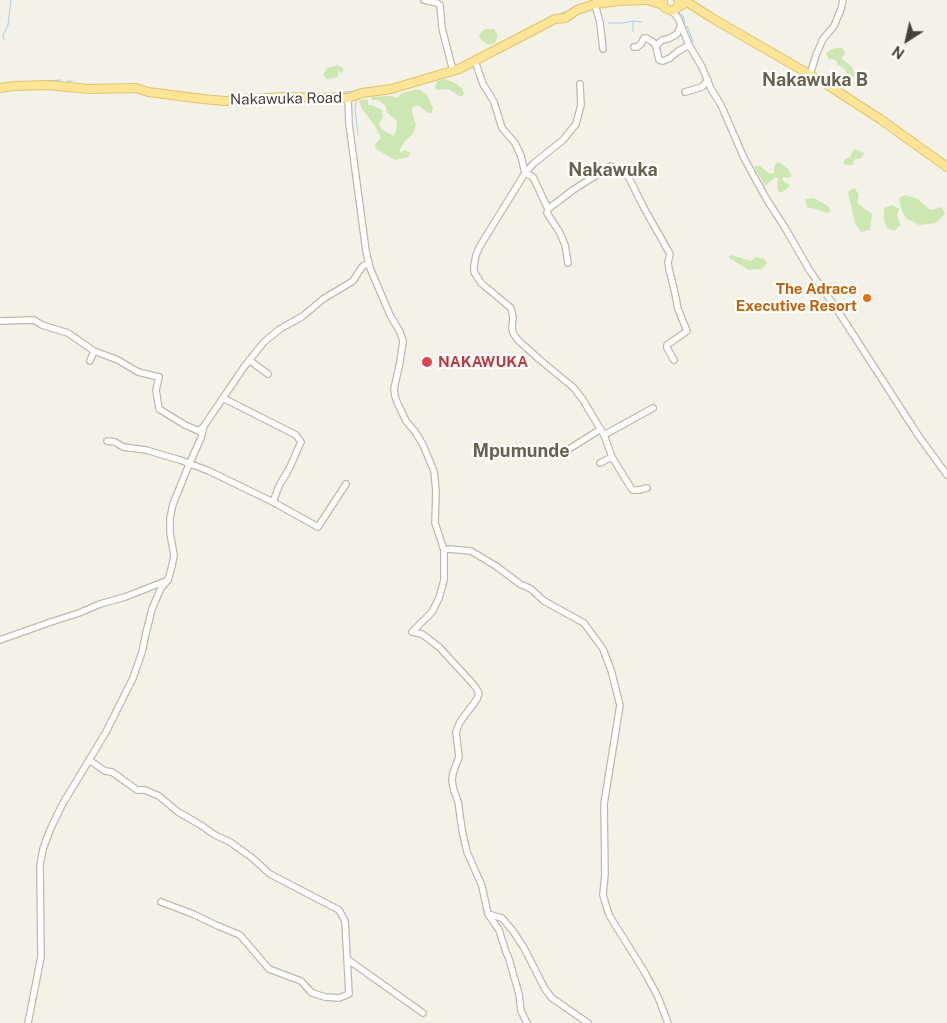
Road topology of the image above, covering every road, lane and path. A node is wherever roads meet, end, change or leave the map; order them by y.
1 (424, 0) edge
2 (645, 0) edge
3 (843, 0) edge
4 (683, 1) edge
5 (663, 2) edge
6 (595, 4) junction
7 (672, 11) junction
8 (681, 25) junction
9 (689, 45) junction
10 (656, 46) junction
11 (634, 47) dead end
12 (603, 49) dead end
13 (475, 61) junction
14 (453, 71) junction
15 (810, 75) junction
16 (708, 80) junction
17 (580, 84) dead end
18 (0, 88) edge
19 (684, 92) dead end
20 (348, 98) junction
21 (947, 166) edge
22 (525, 173) junction
23 (548, 209) junction
24 (368, 262) junction
25 (568, 263) dead end
26 (1, 321) edge
27 (94, 351) junction
28 (249, 360) junction
29 (674, 360) dead end
30 (90, 361) dead end
31 (268, 374) dead end
32 (223, 398) junction
33 (653, 408) dead end
34 (204, 426) junction
35 (600, 429) junction
36 (604, 435) junction
37 (107, 441) dead end
38 (569, 449) dead end
39 (612, 457) junction
40 (600, 463) dead end
41 (189, 464) junction
42 (947, 475) edge
43 (346, 484) dead end
44 (647, 488) dead end
45 (273, 502) junction
46 (444, 550) junction
47 (168, 580) junction
48 (0, 640) edge
49 (89, 760) junction
50 (161, 902) dead end
51 (488, 914) junction
52 (347, 959) junction
53 (422, 1013) dead end
54 (28, 1023) edge
55 (527, 1023) edge
56 (588, 1023) edge
57 (668, 1023) edge

1 - 14 street
2 - 5 main road, Nakawuka Road
2 - 6 main road, Nakawuka Road
3 - 15 street
4 - 7 main road
4 - 15 main road
5 - 7 main road, Nakawuka Road
6 - 12 street
6 - 13 main road, Nakawuka Road
7 - 8 street
8 - 9 street
8 - 10 street
9 - 10 street
9 - 16 street
10 - 11 street
13 - 14 main road, Nakawuka Road
13 - 22 street
14 - 20 main road, Nakawuka Road
15 - 21 main road
16 - 19 street
16 - 42 street
17 - 22 street
18 - 20 main road, Nakawuka Road
20 - 24 street
22 - 23 street
22 - 35 street
23 - 25 street
23 - 29 street
24 - 28 street
24 - 46 street
26 - 27 street
27 - 30 street
27 - 34 street
28 - 31 street
28 - 32 street
32 - 34 street
32 - 45 street
33 - 36 street
34 - 41 street
35 - 36 street
35 - 38 street
36 - 39 street
37 - 41 street
39 - 40 street
39 - 44 street
41 - 45 street
41 - 47 street
43 - 45 street
46 - 51 street
46 - 57 street
47 - 48 street
47 - 49 street
49 - 52 street
49 - 54 street
50 - 52 street
51 - 55 street
51 - 56 street
52 - 53 street

